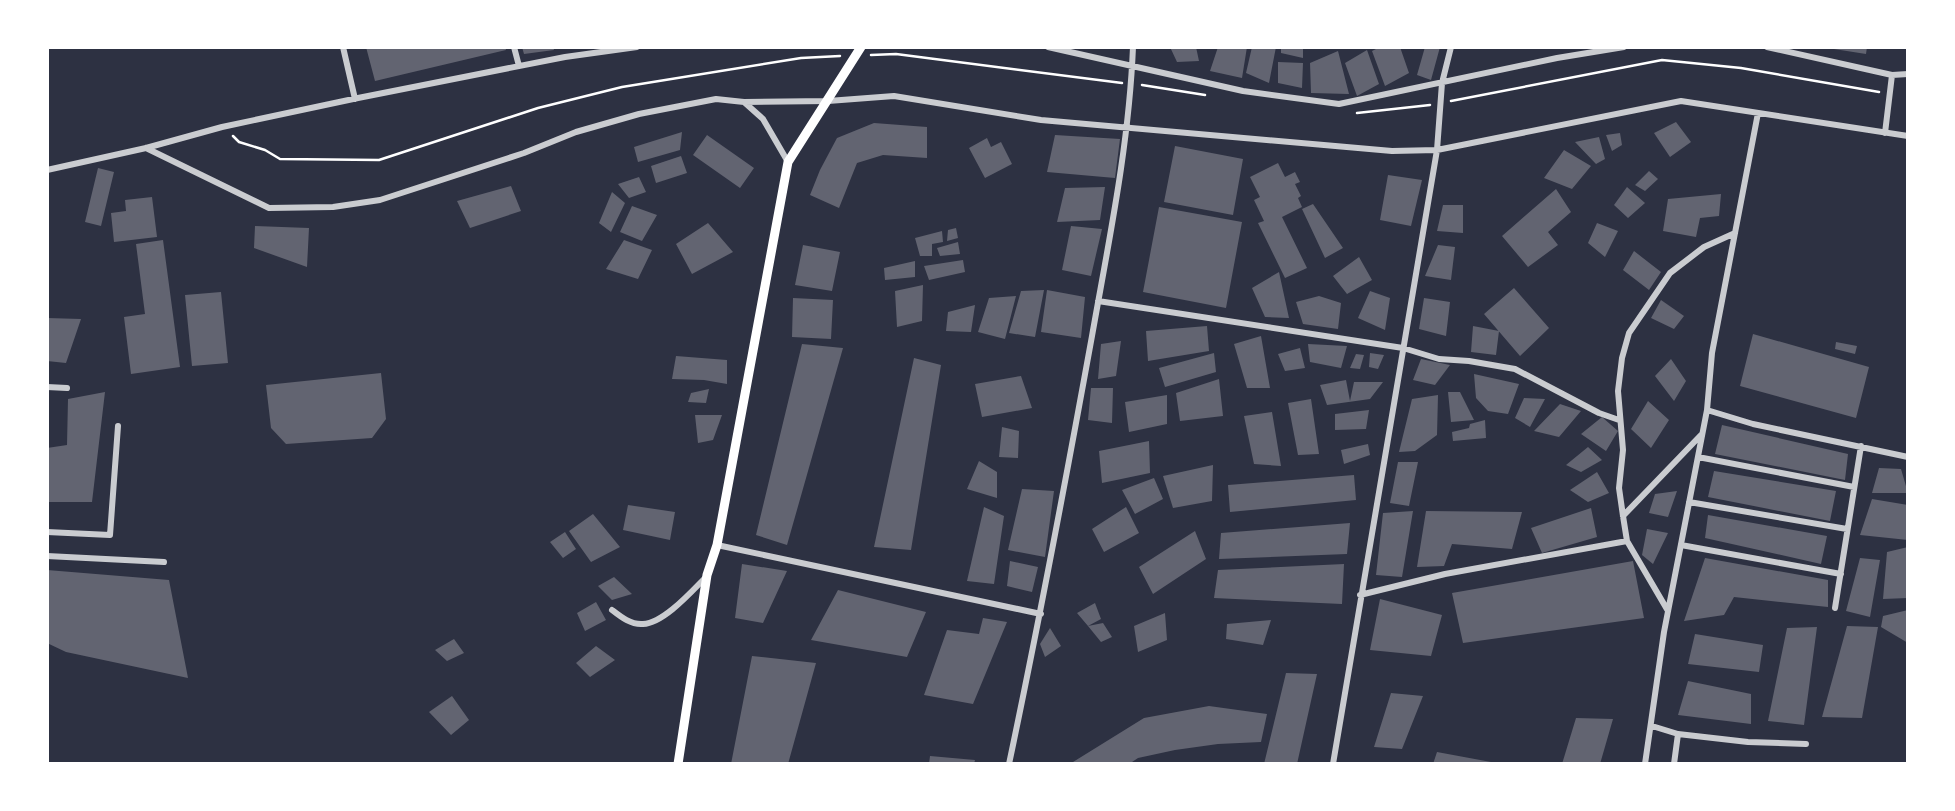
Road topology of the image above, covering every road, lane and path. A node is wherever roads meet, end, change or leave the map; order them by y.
1 (343, 47) edge
2 (514, 47) edge
3 (637, 47) edge
4 (861, 47) edge
5 (1048, 47) edge
6 (1133, 47) edge
7 (1451, 47) edge
8 (1624, 47) edge
9 (1767, 47) edge
10 (869, 55) dead end
11 (842, 56) dead end
12 (1132, 64) junction
13 (519, 66) junction
14 (1908, 74) edge
15 (1892, 75) junction
16 (1442, 83) junction
17 (1129, 84) dead end
18 (1140, 85) dead end
19 (1880, 92) dead end
20 (1210, 96) dead end
21 (355, 99) junction
22 (829, 100) junction
23 (744, 102) junction
24 (1444, 103) dead end
25 (1431, 105) dead end
26 (1357, 113) dead end
27 (1758, 113) junction
28 (1128, 126) junction
29 (222, 127) junction
30 (1885, 133) junction
31 (1908, 136) edge
32 (146, 148) junction
33 (1437, 150) junction
34 (788, 162) junction
35 (47, 170) edge
36 (1735, 233) junction
37 (1098, 301) junction
38 (1403, 348) junction
39 (47, 387) edge
40 (67, 388) dead end
41 (1707, 410) junction
42 (1619, 420) junction
43 (118, 426) dead end
44 (1702, 434) junction
45 (1861, 446) junction
46 (1698, 457) junction
47 (1908, 457) edge
48 (1854, 486) junction
49 (1689, 502) junction
50 (1623, 516) junction
51 (1847, 529) junction
52 (47, 532) edge
53 (1627, 541) junction
54 (718, 545) junction
55 (1681, 545) junction
56 (47, 556) edge
57 (164, 562) dead end
58 (1840, 574) junction
59 (707, 575) junction
60 (1360, 594) junction
61 (1835, 608) dead end
62 (612, 610) dead end
63 (1668, 611) junction
64 (1041, 614) junction
65 (1652, 726) junction
66 (1678, 734) junction
67 (1806, 744) dead end
68 (678, 764) edge
69 (1009, 764) edge
70 (1333, 764) edge
71 (1645, 764) edge
72 (1674, 764) edge

1 - 21 street
2 - 13 street
3 - 13 street
4 - 22 main road
5 - 12 street
6 - 12 street
7 - 16 street
8 - 16 street
9 - 15 street
10 - 17 path
11 - 29 path
12 - 16 street
12 - 28 street
13 - 21 street
14 - 15 street
15 - 30 street
16 - 33 street
18 - 20 path
19 - 24 path
21 - 29 street
22 - 23 street
22 - 28 street
22 - 34 main road
23 - 32 street
23 - 34 street
25 - 26 path
27 - 30 street
27 - 33 street
27 - 36 street
28 - 33 street
28 - 37 street
29 - 32 street
30 - 31 street
32 - 35 street
33 - 38 street
34 - 54 main road
36 - 41 street
36 - 42 street
37 - 38 street
37 - 64 street
38 - 42 street
38 - 60 street
39 - 40 street
41 - 44 street
41 - 45 street
42 - 50 street
43 - 52 street
44 - 46 street
44 - 50 street
45 - 47 street
45 - 48 street
46 - 48 street
46 - 49 street
48 - 51 street
49 - 51 street
49 - 55 street
50 - 53 street
51 - 58 street
53 - 60 street
53 - 63 street
54 - 59 main road
54 - 64 street
55 - 58 street
55 - 63 street
56 - 57 street
58 - 61 street
59 - 62 street
59 - 68 main road
60 - 70 street
63 - 65 street
64 - 69 street
65 - 66 street
65 - 71 street
66 - 67 street
66 - 72 street

